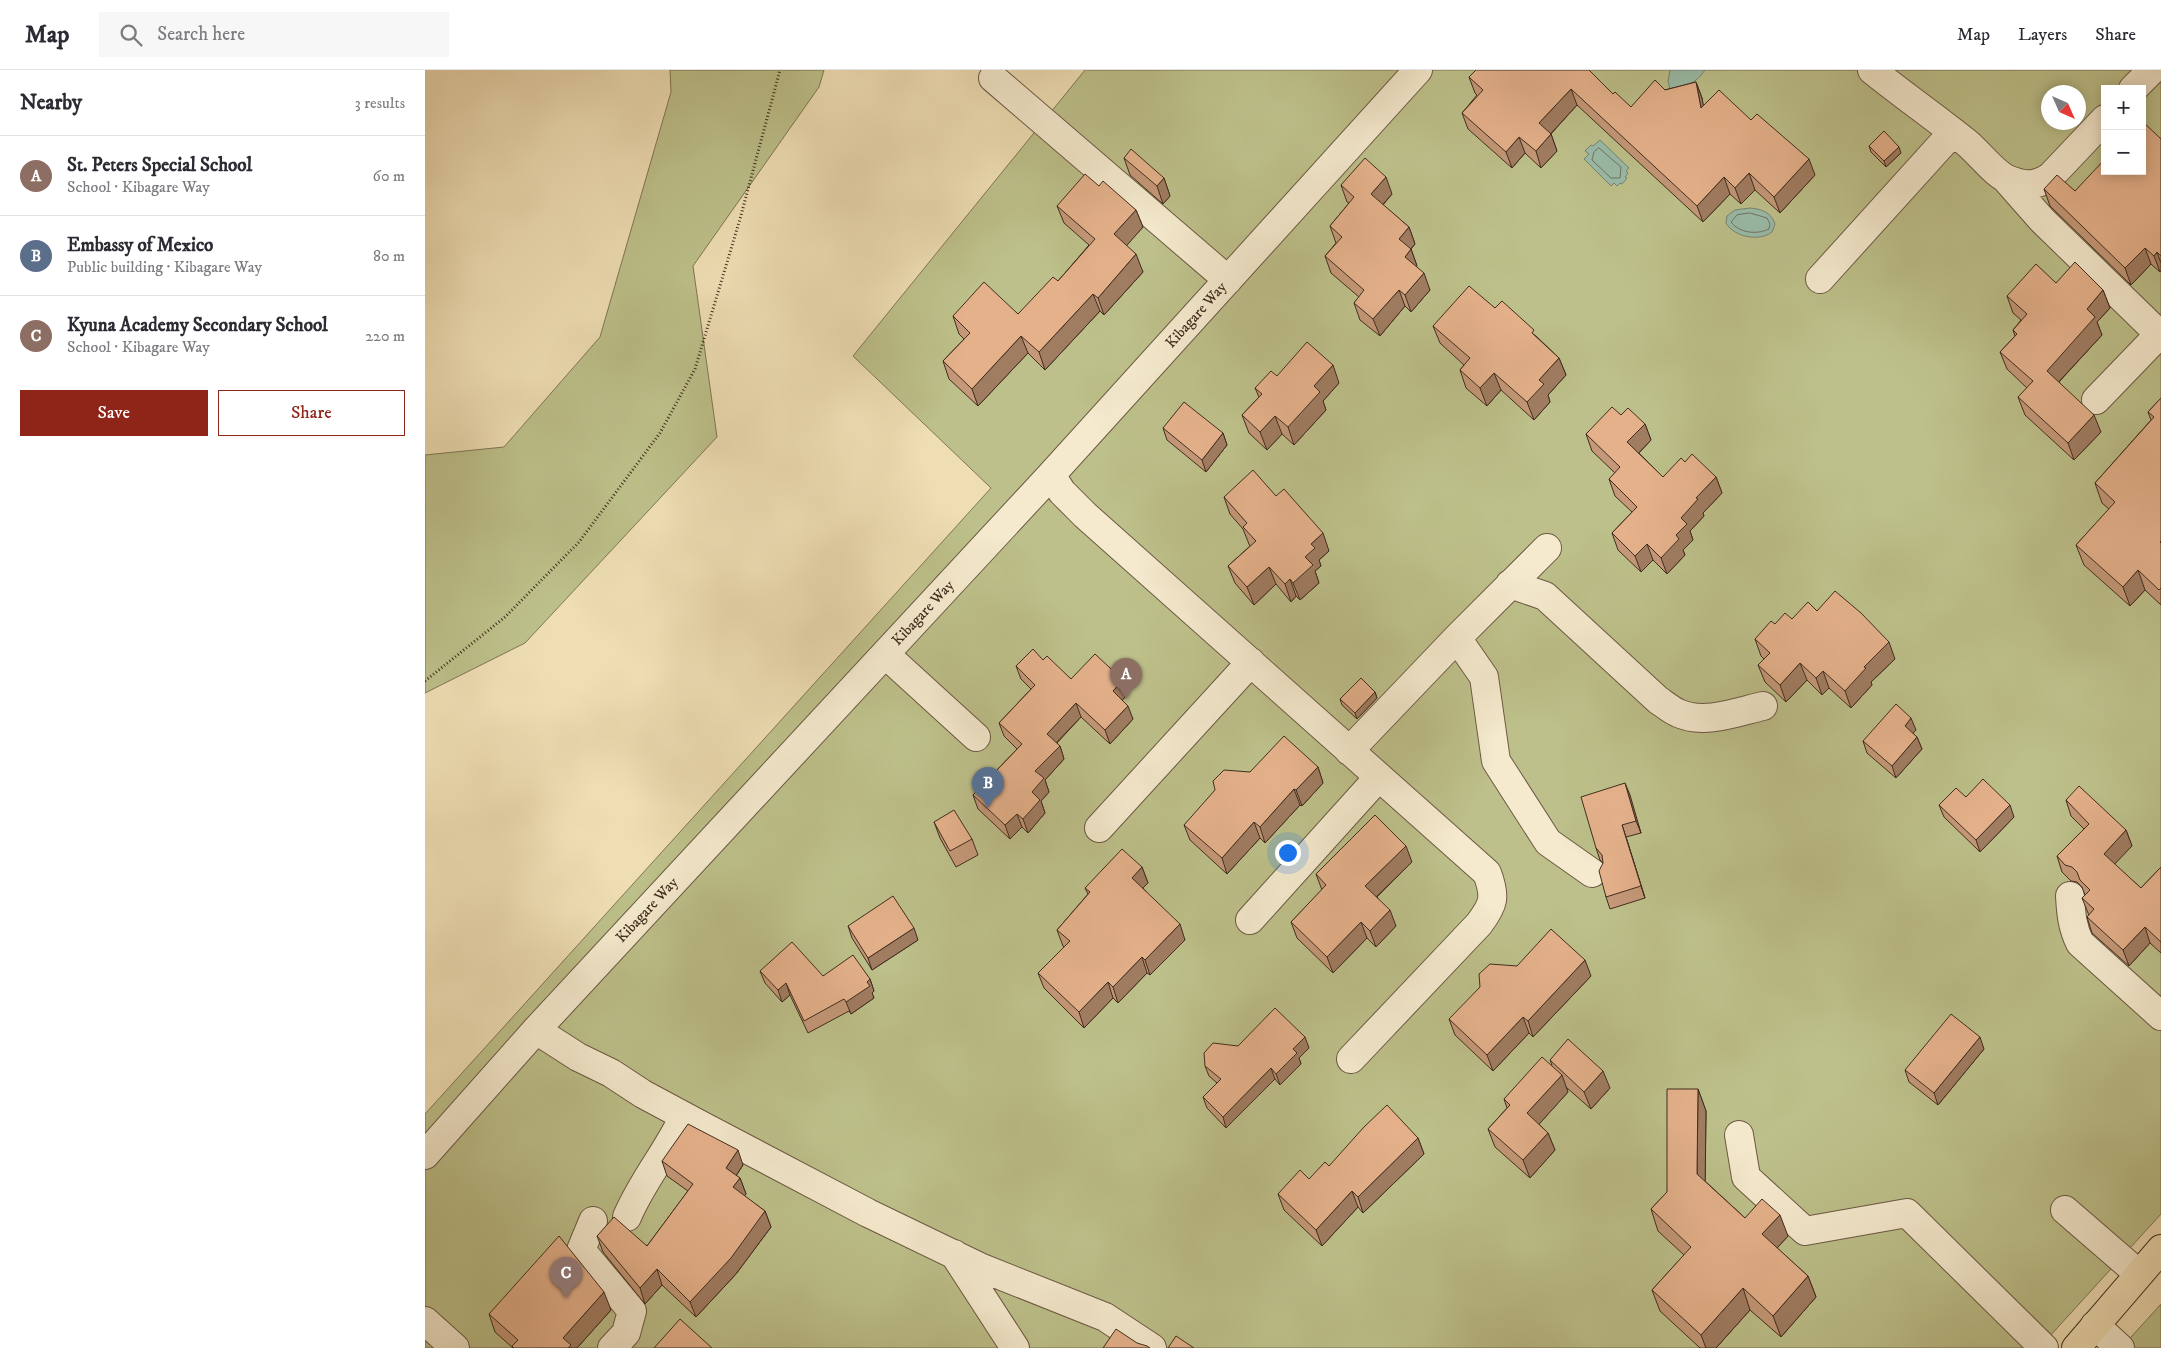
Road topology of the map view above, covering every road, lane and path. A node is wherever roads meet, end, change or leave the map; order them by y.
1 (780, 70) edge
2 (1418, 70) edge
3 (1872, 70) edge
4 (2152, 70) edge
5 (993, 78) dead end
6 (2137, 85) edge
7 (2101, 123) edge
8 (1953, 132) junction
9 (2005, 178) junction
10 (1228, 280) junction
11 (1820, 280) dead end
12 (2096, 400) dead end
13 (1051, 475) junction
14 (1547, 548) dead end
15 (1511, 584) junction
16 (1457, 638) junction
17 (885, 654) junction
18 (1251, 662) junction
19 (425, 681) edge
20 (1763, 706) dead end
21 (976, 737) dead end
22 (1349, 752) junction
23 (1378, 778) junction
24 (1099, 828) dead end
25 (1592, 873) dead end
26 (2070, 896) dead end
27 (1250, 920) dead end
28 (2161, 1016) edge
29 (536, 1030) junction
30 (1351, 1059) dead end
31 (684, 1116) junction
32 (1739, 1135) dead end
33 (425, 1155) edge
34 (2065, 1210) dead end
35 (627, 1217) dead end
36 (593, 1221) dead end
37 (2161, 1248) edge
38 (954, 1254) junction
39 (2139, 1274) junction
40 (425, 1321) edge
41 (2095, 1325) junction
42 (455, 1348) edge
43 (612, 1348) edge
44 (1015, 1348) edge
45 (1152, 1348) edge
46 (2044, 1348) edge
47 (2076, 1348) edge
48 (2120, 1348) edge

1 - 19 path
2 - 10 street, Kibagare Way
3 - 8 street
4 - 6 street
5 - 10 street
7 - 9 street
8 - 9 street
8 - 11 street
9 - 12 street
10 - 13 street, Kibagare Way
13 - 17 street, Kibagare Way
13 - 18 street
14 - 15 street
15 - 16 street
15 - 20 street
16 - 22 street
16 - 25 street
17 - 21 street
17 - 29 street, Kibagare Way
18 - 22 street
18 - 24 street
22 - 23 street
23 - 27 street
23 - 30 street
26 - 28 street
29 - 31 street
29 - 33 street, Kibagare Way
31 - 35 street
31 - 38 street
32 - 46 street
34 - 39 street
36 - 43 street
37 - 39 main road
38 - 44 street
38 - 45 street
39 - 41 main road
40 - 42 street
41 - 47 main road
41 - 48 street

